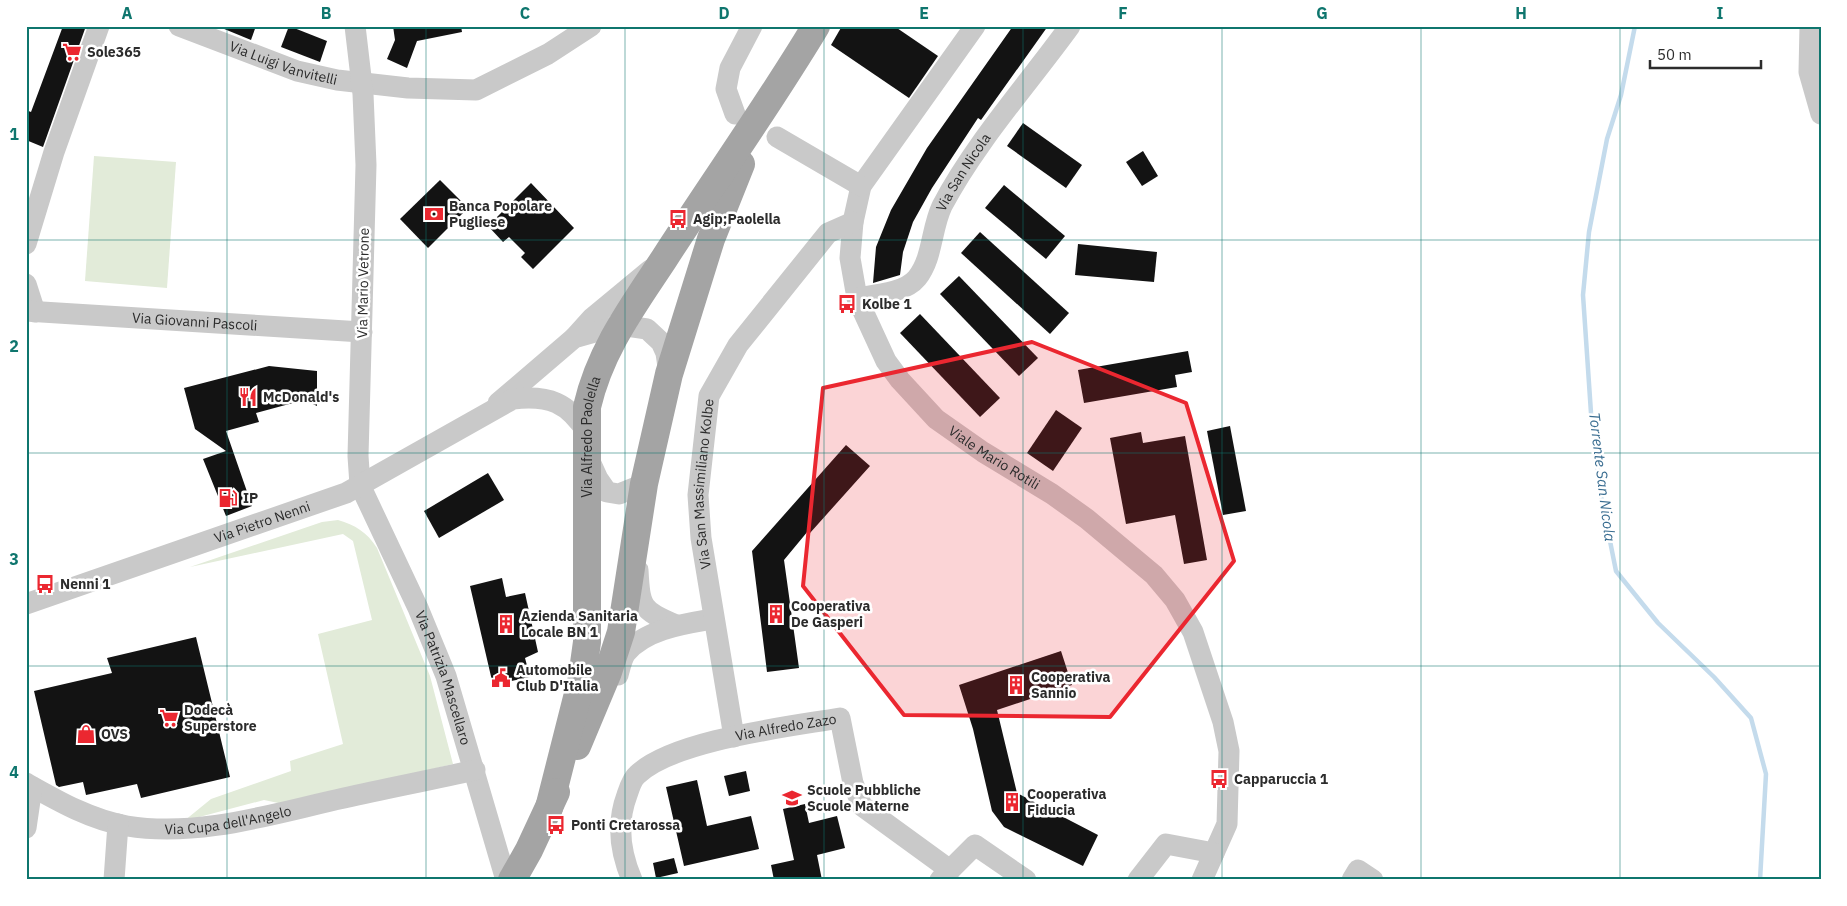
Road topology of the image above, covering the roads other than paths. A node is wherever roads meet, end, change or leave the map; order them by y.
1 (99, 26) edge
2 (179, 26) edge
3 (355, 26) edge
4 (591, 26) edge
5 (752, 26) edge
6 (816, 26) edge
7 (975, 26) edge
8 (1070, 26) edge
9 (1810, 26) edge
10 (361, 82) junction
11 (764, 110) junction
12 (735, 114) dead end
13 (1821, 114) edge
14 (777, 137) dead end
15 (861, 186) junction
16 (853, 222) junction
17 (26, 244) edge
18 (664, 259) junction
19 (26, 284) edge
20 (857, 298) junction
21 (31, 311) edge
22 (620, 325) junction
23 (362, 332) junction
24 (574, 338) junction
25 (669, 374) junction
26 (487, 413) junction
27 (588, 445) junction
28 (644, 484) junction
29 (360, 485) junction
30 (636, 526) junction
31 (26, 604) edge
32 (713, 619) junction
33 (676, 626) junction
34 (596, 703) junction
35 (734, 737) junction
36 (475, 770) junction
37 (29, 785) edge
38 (549, 808) junction
39 (118, 824) junction
40 (26, 828) edge
41 (1214, 853) junction
42 (945, 875) edge
43 (114, 880) edge
44 (506, 880) edge
45 (512, 880) edge
46 (632, 880) edge
47 (1026, 880) edge
48 (1138, 880) edge
49 (1202, 880) edge
50 (1352, 880) edge
51 (1373, 880) edge

1 - 17 street
2 - 10 street, Via Luigi Vanvitelli
3 - 10 street, Via Mario Vetrone
4 - 10 street, Via Luigi Vanvitelli
5 - 12 street
6 - 11 main road, Via Alfredo Paolella
7 - 15 street, Viale Mario Rotili
8 - 20 street, Via San Nicola
9 - 13 street
10 - 23 street, Via Mario Vetrone
11 - 18 main road, Via Alfredo Paolella
11 - 25 main road, Via Alfredo Paolella
14 - 15 street
15 - 16 street, Viale Mario Rotili
16 - 20 street, Viale Mario Rotili
16 - 32 street, Via San Massimiliano Kolbe
18 - 22 main road, Via Alfredo Paolella
18 - 24 street
19 - 21 street
20 - 41 street, Viale Mario Rotili
21 - 23 street, Via Giovanni Pascoli
22 - 24 street, Via Pietro Nenni
22 - 25 street
22 - 27 main road, Via Alfredo Paolella
23 - 29 street, Via Mario Vetrone
24 - 26 street, Via Pietro Nenni
25 - 28 main road, Via Alfredo Paolella
26 - 27 street, Via Pietro Nenni
26 - 29 street, Via Pietro Nenni
27 - 28 street, Via Pietro Nenni
27 - 38 main road, Via Alfredo Paolella
28 - 30 main road, Via Alfredo Paolella
29 - 31 street, Via Pietro Nenni
29 - 36 street, Via Patrizia Mascellaro
30 - 33 street
30 - 34 main road, Via Alfredo Paolella
32 - 33 street
32 - 35 street, Via San Massimiliano Kolbe
33 - 34 street
34 - 38 main road, Via Alfredo Paolella
35 - 42 street, Via Alfredo Zazo
35 - 46 street, Via Alfredo Zazo
36 - 39 street, Via Cupa dell'Angelo
36 - 44 street, Via Patrizia Mascellaro
37 - 39 street, Via Cupa dell'Angelo
37 - 40 street
38 - 45 main road, Via Alfredo Paolella
39 - 43 street
41 - 48 street
41 - 49 street, Viale Mario Rotili
42 - 47 street
50 - 51 street

